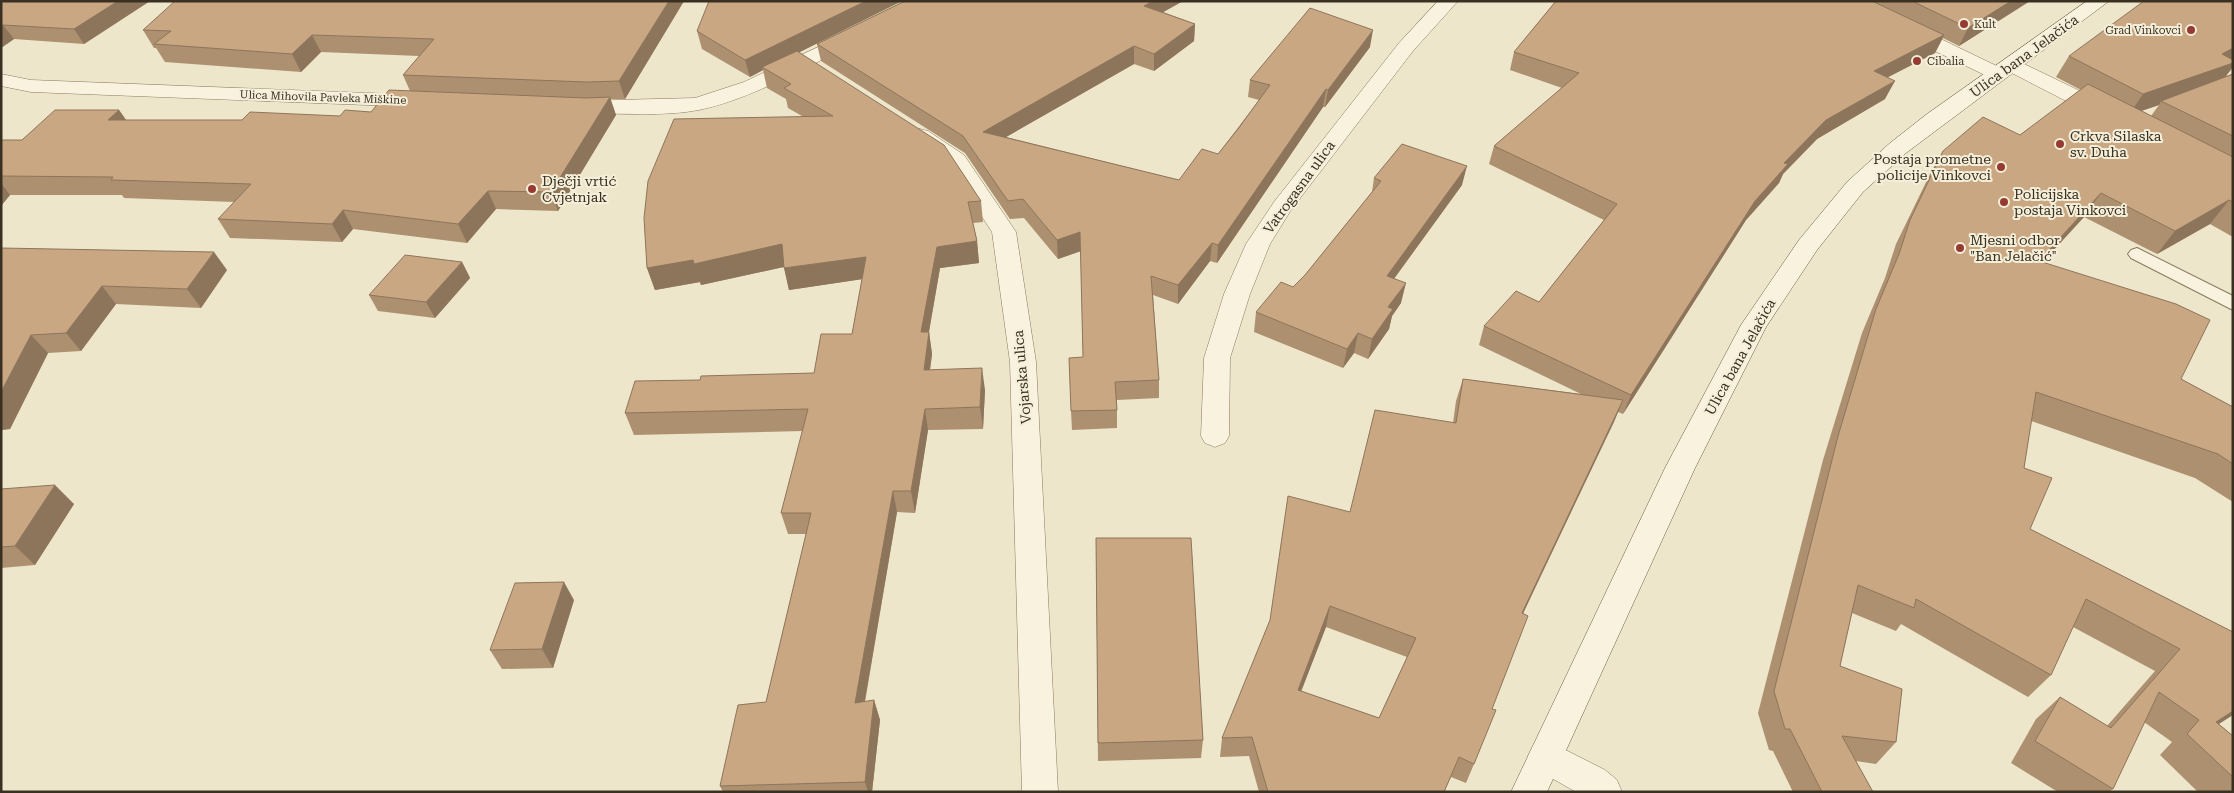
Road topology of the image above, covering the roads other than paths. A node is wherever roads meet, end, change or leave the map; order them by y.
1 (1449, 1) edge
2 (1846, 1) edge
3 (2100, 1) edge
4 (871, 27) edge
5 (803, 61) junction
6 (2004, 70) junction
7 (827, 77) edge
8 (1, 80) edge
9 (31, 86) junction
10 (1, 101) edge
11 (434, 101) edge
12 (562, 106) edge
13 (2119, 119) edge
14 (900, 124) edge
15 (2137, 254) dead end
16 (2233, 304) edge
17 (1215, 436) dead end
18 (1546, 756) junction
19 (1040, 792) edge
20 (1529, 792) edge
21 (1604, 792) edge

1 - 17 street, Vatrogasna ulica
2 - 6 street
3 - 6 street, Ulica bana Jelačića
4 - 5 street
5 - 7 street
5 - 12 street
6 - 13 street
6 - 18 street, Ulica bana Jelačića
8 - 9 street, Ulica Mihovila Pavleka Miškine
9 - 10 street
9 - 11 street, Ulica Mihovila Pavleka Miškine
14 - 19 street, Vojarska ulica
15 - 16 lane
18 - 20 street, Ulica bana Jelačića
18 - 21 street

